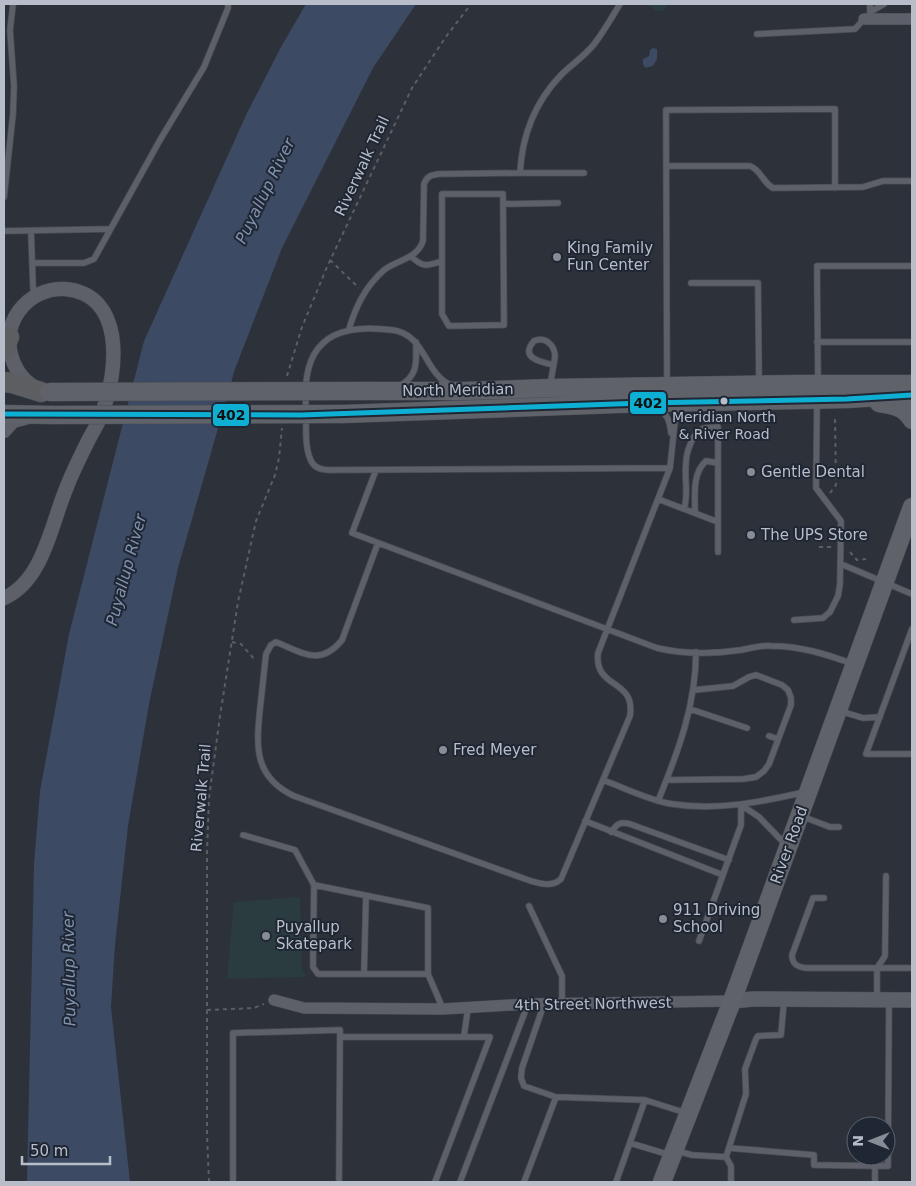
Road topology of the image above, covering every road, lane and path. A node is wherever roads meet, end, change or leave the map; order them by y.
1 (13, 4) edge
2 (228, 4) edge
3 (471, 4) edge
4 (620, 4) edge
5 (870, 4) edge
6 (884, 4) edge
7 (868, 17) junction
8 (912, 18) edge
9 (757, 34) dead end
10 (666, 166) junction
11 (520, 173) junction
12 (584, 173) dead end
13 (912, 181) edge
14 (835, 188) junction
15 (4, 197) edge
16 (558, 203) dead end
17 (503, 204) junction
18 (110, 229) junction
19 (31, 230) junction
20 (4, 231) edge
21 (411, 256) junction
22 (330, 260) junction
23 (442, 261) junction
24 (32, 263) junction
25 (912, 266) edge
26 (690, 283) dead end
27 (363, 292) junction
28 (34, 296) junction
29 (349, 329) junction
30 (6, 337) edge
31 (416, 342) junction
32 (817, 342) junction
33 (912, 342) edge
34 (295, 348) dead end
35 (553, 365) junction
36 (4, 382) edge
37 (759, 384) junction
38 (912, 384) edge
39 (667, 386) junction
40 (550, 388) junction
41 (394, 391) junction
42 (464, 391) junction
43 (4, 392) edge
44 (45, 392) junction
45 (817, 392) junction
46 (912, 395) edge
47 (693, 402) junction
48 (644, 403) junction
49 (841, 406) junction
50 (4, 414) edge
51 (45, 415) junction
52 (912, 420) edge
53 (282, 423) dead end
54 (4, 431) edge
55 (673, 445) junction
56 (718, 463) junction
57 (670, 468) junction
58 (376, 470) junction
59 (912, 494) edge
60 (658, 499) junction
61 (825, 500) junction
62 (684, 509) junction
63 (695, 513) junction
64 (910, 513) edge
65 (718, 522) junction
66 (378, 543) junction
67 (718, 552) dead end
68 (841, 564) junction
69 (885, 582) junction
70 (912, 594) edge
71 (4, 598) edge
72 (794, 620) dead end
73 (607, 628) junction
74 (912, 629) edge
75 (232, 642) junction
76 (696, 652) junction
77 (855, 664) junction
78 (264, 666) junction
79 (694, 690) junction
80 (690, 709) junction
81 (838, 710) junction
82 (880, 717) junction
83 (747, 728) dead end
84 (769, 736) dead end
85 (778, 739) junction
86 (912, 754) edge
87 (603, 780) junction
88 (667, 780) junction
89 (808, 792) junction
90 (658, 801) junction
91 (741, 806) junction
92 (800, 816) junction
93 (585, 822) junction
94 (839, 827) dead end
95 (612, 832) junction
96 (243, 835) dead end
97 (788, 846) junction
98 (729, 860) junction
99 (723, 875) junction
100 (886, 876) dead end
101 (314, 885) junction
102 (366, 896) junction
103 (824, 898) dead end
104 (529, 906) dead end
105 (699, 941) dead end
106 (877, 968) junction
107 (912, 968) edge
108 (364, 974) junction
109 (428, 974) junction
110 (274, 1000) joint
111 (784, 1000) junction
112 (883, 1000) junction
113 (912, 1000) edge
114 (732, 1001) junction
115 (528, 1004) junction
116 (544, 1004) junction
117 (562, 1004) junction
118 (443, 1008) junction
119 (468, 1008) junction
120 (207, 1010) junction
121 (464, 1036) junction
122 (340, 1037) junction
123 (556, 1097) junction
124 (646, 1100) junction
125 (689, 1114) junction
126 (886, 1116) edge
127 (630, 1143) junction
128 (729, 1148) junction
129 (674, 1153) junction
130 (726, 1157) junction
131 (846, 1166) edge
132 (875, 1166) edge
133 (209, 1182) edge
134 (233, 1182) edge
135 (339, 1182) edge
136 (434, 1182) edge
137 (460, 1182) edge
138 (524, 1182) edge
139 (616, 1182) edge
140 (662, 1182) edge
141 (730, 1182) edge
142 (875, 1182) edge

1 - 15 lane
2 - 18 lane
3 - 22 path, Riverwalk Trail
4 - 11 lane
5 - 7 lane
6 - 7 lane
7 - 8 street
7 - 9 lane
10 - 14 lane
10 - 14 lane
10 - 39 lane
11 - 12 lane
11 - 21 lane
13 - 14 lane
16 - 17 lane
17 - 23 lane
17 - 23 lane
18 - 19 lane
18 - 24 lane
19 - 20 lane
19 - 24 lane
21 - 23 lane
21 - 27 lane
22 - 27 path
22 - 34 path, Riverwalk Trail
24 - 28 lane
25 - 32 lane
26 - 37 lane
27 - 29 lane
28 - 30 street
28 - 71 street
29 - 31 lane
29 - 58 lane
30 - 44 street
31 - 41 lane
31 - 42 lane
32 - 33 lane
32 - 45 lane
35 - 35 lane
35 - 40 lane
36 - 44 highway
37 - 39 main road, North Meridian
37 - 45 main road, North Meridian
38 - 45 main road, North Meridian
39 - 40 main road, North Meridian
40 - 42 main road, North Meridian
41 - 42 main road, North Meridian
41 - 44 main road, North Meridian, bridge
43 - 44 main road, North Meridian
45 - 47 main road, North Meridian
45 - 49 main road, North Meridian
45 - 61 lane
46 - 49 main road, North Meridian
47 - 48 main road, North Meridian
47 - 55 lane
48 - 51 main road, North Meridian, bridge
48 - 55 lane
49 - 52 main road
49 - 61 path
50 - 51 main road, North Meridian
51 - 54 street
53 - 75 path, Riverwalk Trail
55 - 57 lane
56 - 62 lane
56 - 63 lane
56 - 65 lane
57 - 58 lane
57 - 60 lane
58 - 66 lane
59 - 64 main road, River Road
60 - 62 lane
60 - 73 lane
61 - 68 lane
62 - 63 lane
63 - 65 lane
64 - 69 main road, River Road
65 - 67 lane
66 - 73 lane
66 - 78 lane
68 - 69 lane
68 - 72 lane
69 - 70 lane
69 - 77 main road, River Road
73 - 76 lane
73 - 87 lane
74 - 82 lane
75 - 78 path
75 - 120 path, Riverwalk Trail
76 - 77 lane
76 - 79 lane
77 - 81 main road, River Road
78 - 93 lane
79 - 80 lane
79 - 85 lane
80 - 83 lane
80 - 88 lane
81 - 82 lane
81 - 89 main road, River Road
82 - 86 lane
84 - 85 lane
85 - 88 lane
87 - 90 lane
87 - 93 lane
88 - 90 lane
89 - 91 lane
89 - 92 main road, River Road
90 - 91 lane
91 - 97 lane
91 - 98 lane
92 - 94 lane
92 - 97 main road, River Road
93 - 95 lane
95 - 98 lane
95 - 99 lane
96 - 101 lane
97 - 114 main road, River Road
98 - 99 lane
99 - 105 lane
100 - 106 lane
101 - 102 lane
101 - 108 lane
102 - 108 lane
102 - 109 lane
103 - 106 lane
104 - 117 lane
106 - 107 lane
106 - 112 lane
108 - 109 lane
109 - 118 lane
110 - 118 street, 4th Street Northwest
110 - 120 path
111 - 112 main road, 4th Street Northwest
111 - 114 main road, 4th Street Northwest
111 - 128 lane
112 - 113 main road, 4th Street Northwest
112 - 126 lane
114 - 117 street, 4th Street Northwest
114 - 125 main road, River Road
115 - 116 street, 4th Street Northwest
115 - 119 street, 4th Street Northwest
115 - 137 lane
116 - 117 street, 4th Street Northwest
116 - 123 lane
118 - 119 street, 4th Street Northwest
119 - 121 lane
120 - 133 path, Riverwalk Trail
121 - 122 lane
121 - 136 lane
122 - 134 lane
122 - 135 lane
123 - 124 lane
123 - 138 lane
124 - 125 lane
124 - 127 lane
125 - 129 main road, River Road
127 - 129 lane
127 - 139 lane
128 - 130 lane
128 - 131 lane
129 - 130 lane
129 - 140 main road, River Road
130 - 141 lane
132 - 142 lane

